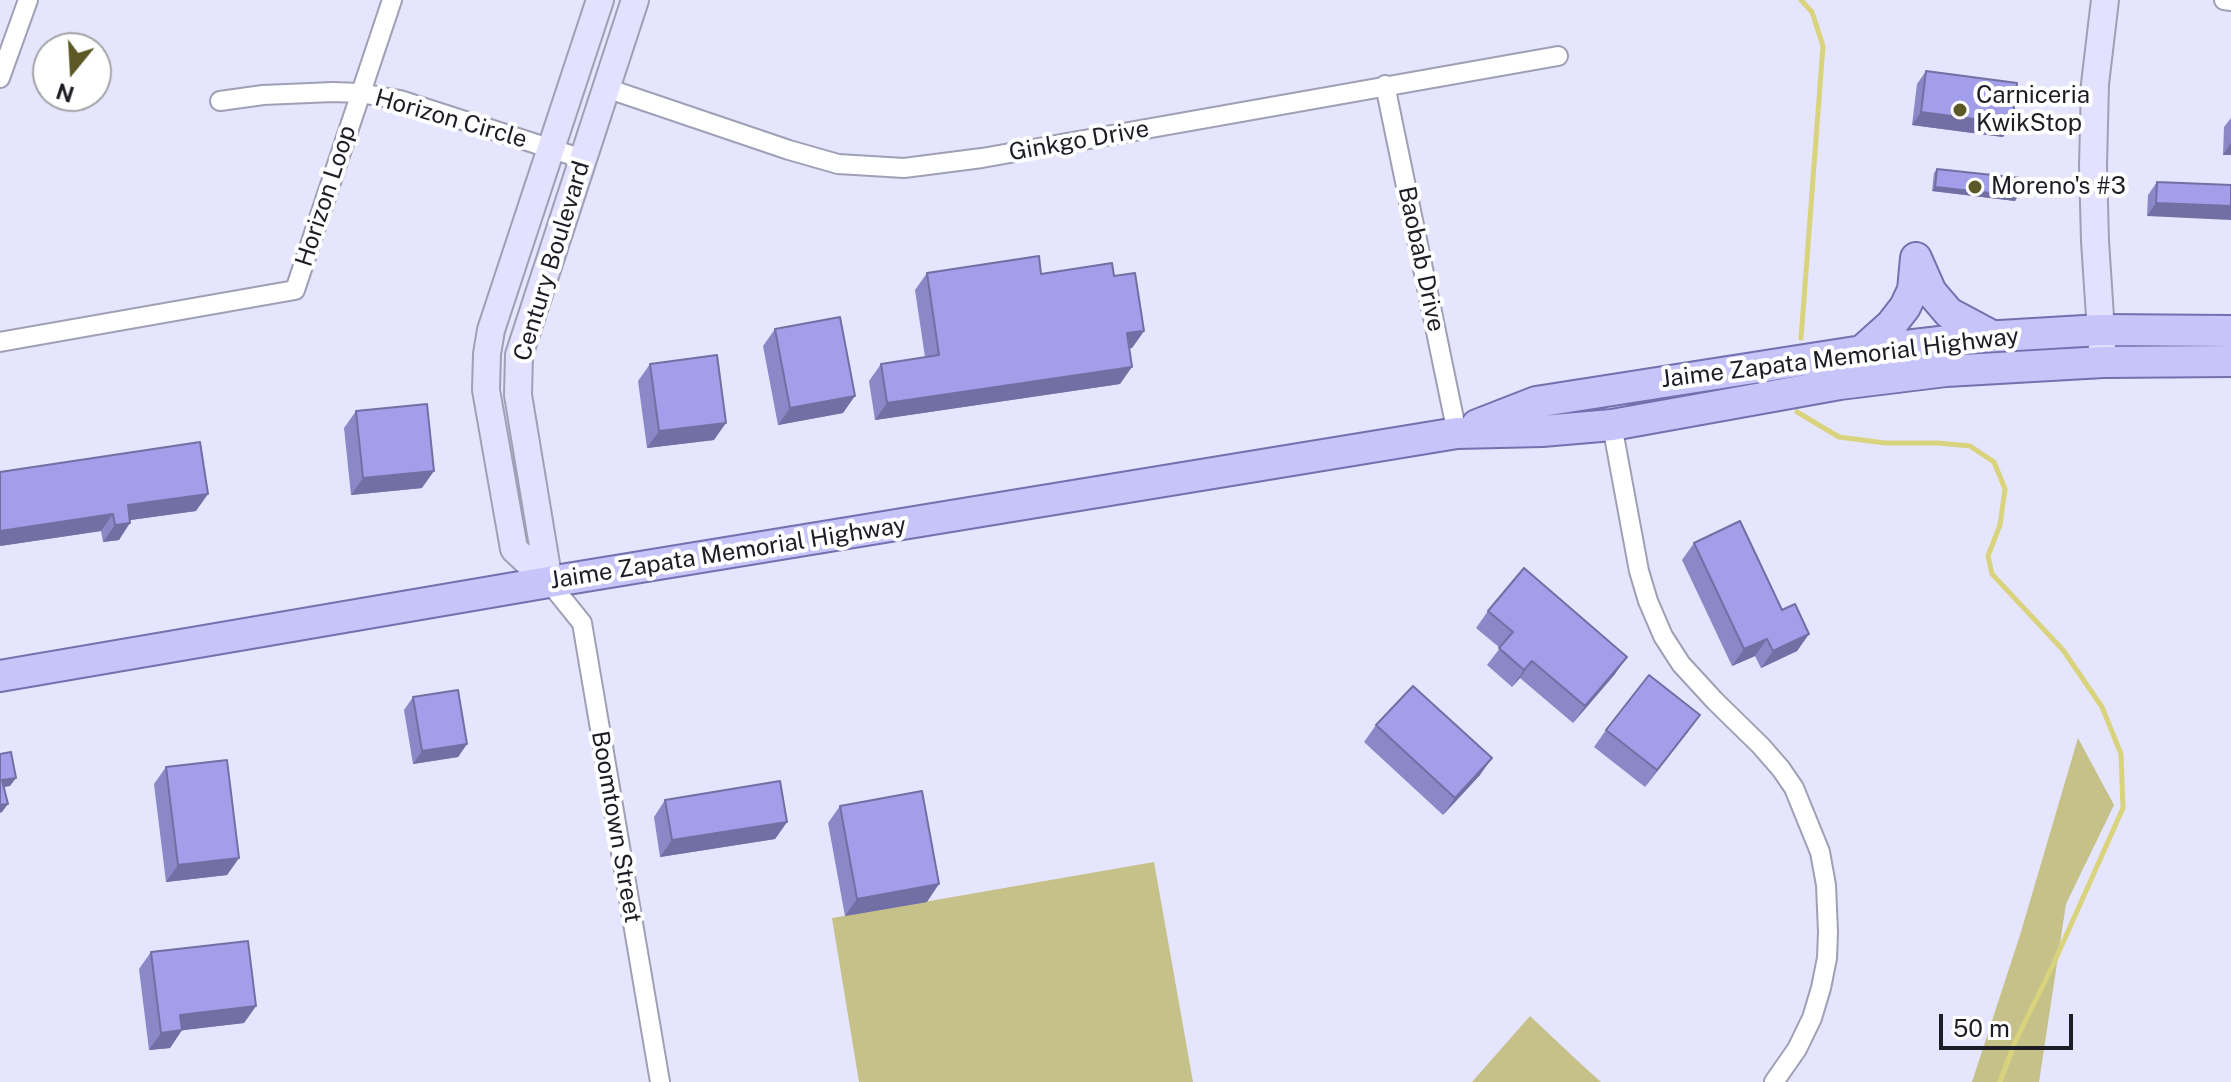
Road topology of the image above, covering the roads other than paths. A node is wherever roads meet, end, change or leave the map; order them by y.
1 (28, 0) edge
2 (392, 0) edge
3 (600, 0) edge
4 (635, 0) edge
5 (2105, 0) edge
6 (1558, 56) dead end
7 (0, 78) edge
8 (1385, 85) junction
9 (606, 88) junction
10 (360, 93) junction
11 (220, 101) dead end
12 (551, 149) junction
13 (583, 159) junction
14 (2101, 330) junction
15 (2231, 331) edge
16 (1992, 336) junction
17 (0, 342) edge
18 (1862, 351) junction
19 (2231, 361) edge
20 (2103, 362) junction
21 (1756, 367) junction
22 (1612, 425) junction
23 (1457, 433) junction
24 (549, 582) junction
25 (0, 676) edge
26 (660, 1082) edge
27 (1774, 1082) edge

1 - 7 street
2 - 10 street, Horizon Loop
3 - 12 street, Century Boulevard
4 - 9 street, Century Boulevard
5 - 14 street
6 - 8 street, Ginkgo Drive
8 - 9 street, Ginkgo Drive
8 - 23 street, Baobab Drive
9 - 13 street, Century Boulevard
10 - 11 street, Horizon Circle
10 - 12 street, Horizon Circle
10 - 17 street, Horizon Loop
12 - 13 street, Horizon Circle
12 - 24 street, Century Boulevard
13 - 24 street, Century Boulevard
14 - 15 main road, Jaime Zapata Memorial Highway
14 - 16 main road, Jaime Zapata Memorial Highway
14 - 20 street
16 - 18 main road, Jaime Zapata Memorial Highway
16 - 18 main road
18 - 21 main road, Jaime Zapata Memorial Highway
19 - 20 main road, Jaime Zapata Memorial Highway
20 - 22 main road, Jaime Zapata Memorial Highway
21 - 22 main road
21 - 23 main road, Jaime Zapata Memorial Highway
22 - 23 main road, Jaime Zapata Memorial Highway
22 - 27 street
23 - 24 main road, Jaime Zapata Memorial Highway
24 - 25 main road, Jaime Zapata Memorial Highway
24 - 26 street, Boomtown Street

